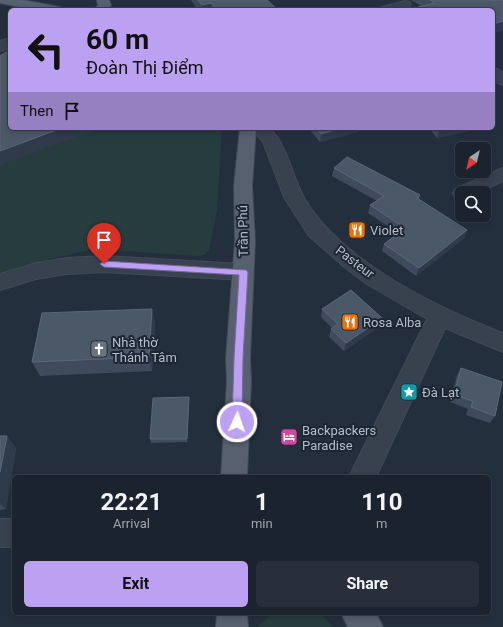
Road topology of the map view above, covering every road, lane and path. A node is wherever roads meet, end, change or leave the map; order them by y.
1 (2, 0) edge
2 (406, 5) edge
3 (61, 8) edge
4 (395, 8) edge
5 (495, 74) edge
6 (503, 80) edge
7 (248, 130) edge
8 (262, 130) edge
9 (503, 174) edge
10 (477, 186) edge
11 (243, 272) junction
12 (0, 282) edge
13 (440, 316) junction
14 (503, 343) edge
15 (234, 475) edge
16 (363, 475) edge
17 (0, 533) edge
18 (12, 533) edge
19 (232, 615) edge
20 (358, 615) edge
21 (232, 627) edge
22 (367, 627) edge

1 - 3 main road
2 - 4 street
5 - 6 street
7 - 11 main road, Trần Phú
8 - 13 street, Pasteur
9 - 10 street
11 - 12 street
11 - 15 main road, Trần Phú
13 - 14 street, Pasteur
13 - 16 street
17 - 18 street
19 - 21 main road
20 - 22 main road

